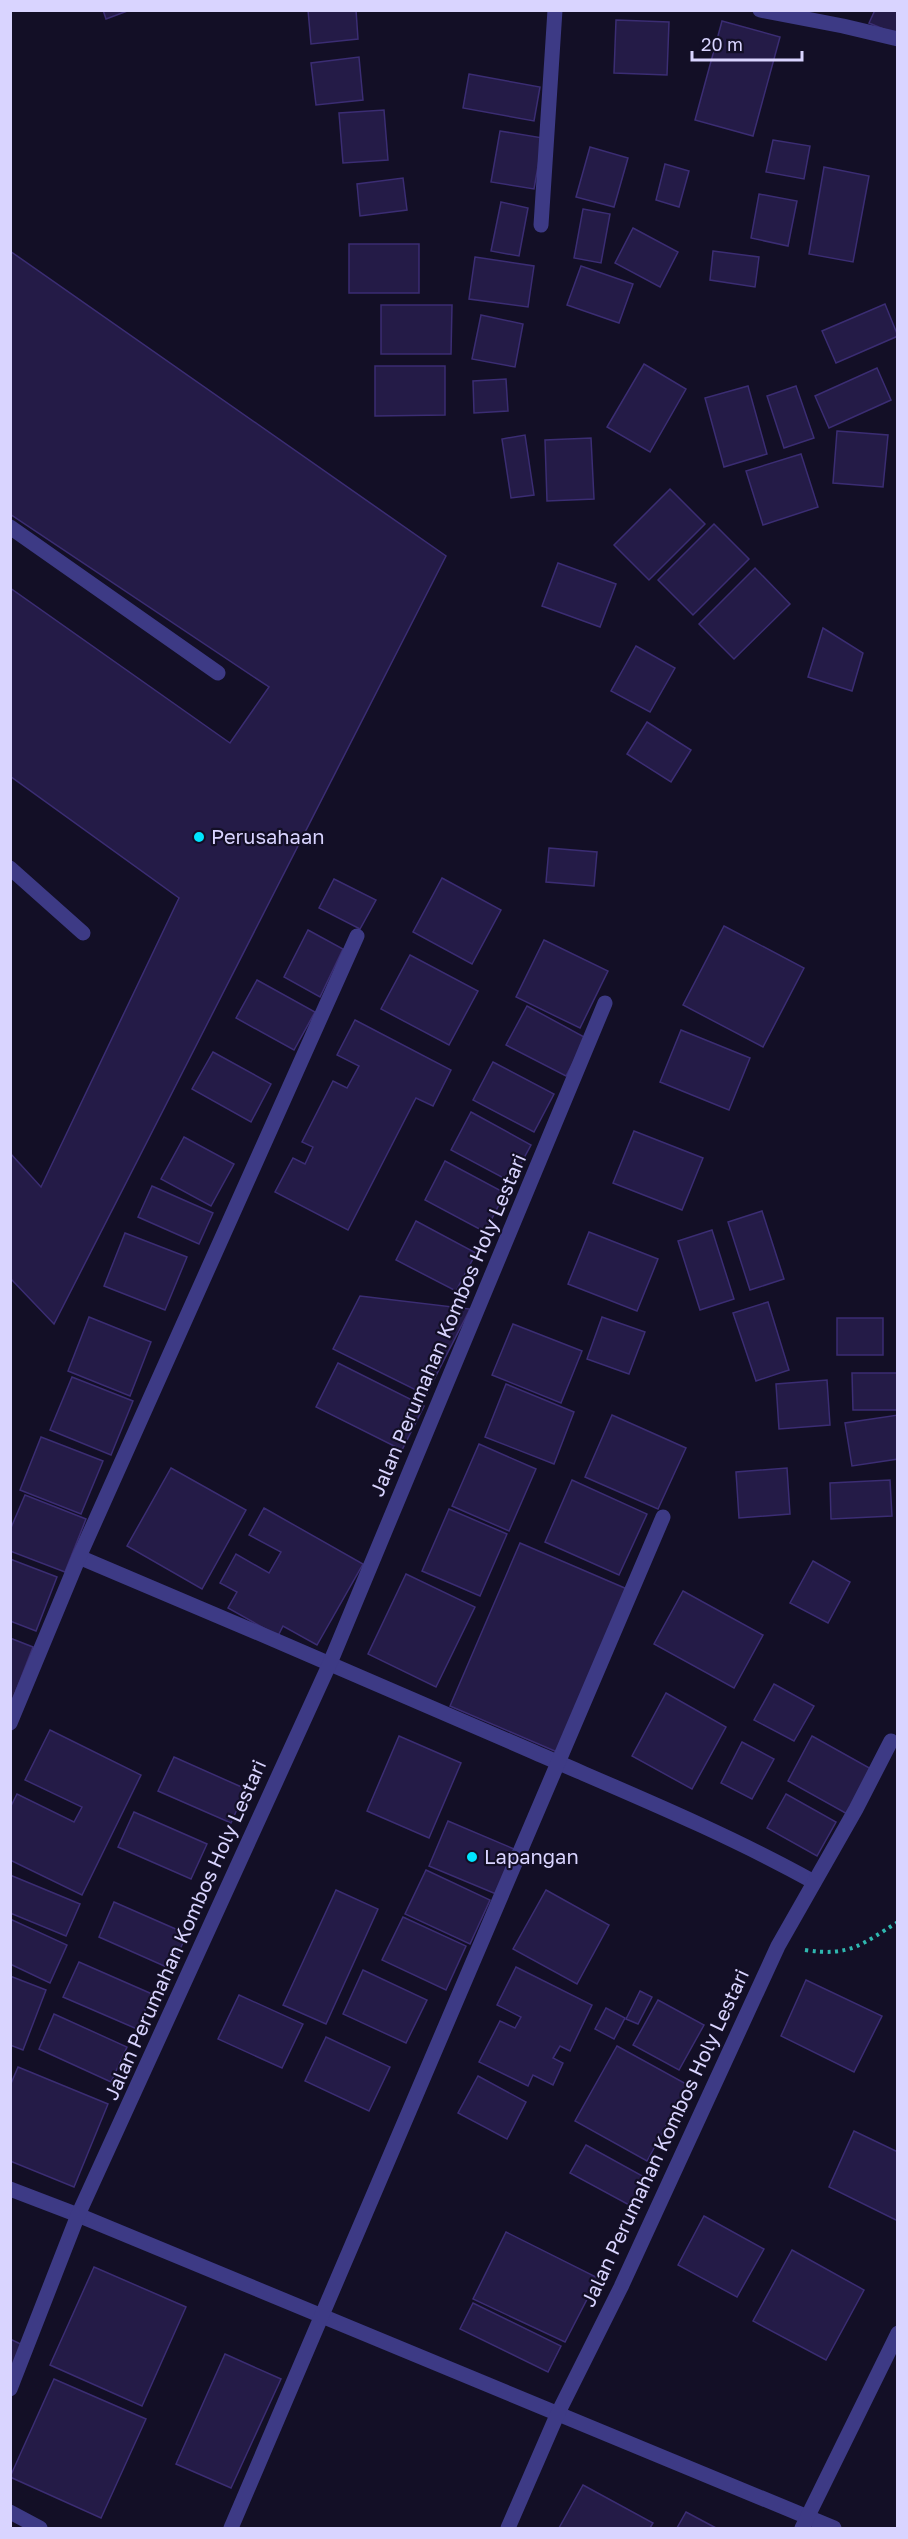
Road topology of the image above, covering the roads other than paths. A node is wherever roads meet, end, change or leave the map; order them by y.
1 (555, 10) edge
2 (760, 10) edge
3 (897, 39) edge
4 (541, 225) dead end
5 (10, 526) edge
6 (218, 673) dead end
7 (10, 868) edge
8 (83, 933) dead end
9 (357, 936) dead end
10 (605, 1004) dead end
11 (663, 1517) dead end
12 (79, 1557) junction
13 (330, 1663) junction
14 (10, 1723) edge
15 (891, 1741) dead end
16 (559, 1763) junction
17 (814, 1882) junction
18 (10, 2189) edge
19 (78, 2215) junction
20 (322, 2317) junction
21 (897, 2333) edge
22 (10, 2389) edge
23 (558, 2413) junction
24 (10, 2512) edge
25 (805, 2523) edge
26 (40, 2529) edge
27 (231, 2529) edge
28 (508, 2529) edge
29 (834, 2529) edge

1 - 4 street
2 - 3 street
5 - 6 street
7 - 8 street
9 - 12 street
10 - 13 street, Jalan Perumahan Kombos Holy Lestari
11 - 16 street
12 - 13 street
12 - 14 street
13 - 16 street
13 - 19 street, Jalan Perumahan Kombos Holy Lestari
15 - 17 street, Jalan Perumahan Kombos Holy Lestari
16 - 17 street
16 - 20 street
17 - 23 street, Jalan Perumahan Kombos Holy Lestari
18 - 19 street
19 - 20 street
19 - 22 street, Jalan Perumahan Kombos Holy Lestari
20 - 23 street
20 - 27 street
21 - 25 street
23 - 25 street
23 - 28 street, Jalan Perumahan Kombos Holy Lestari
24 - 26 street
25 - 29 street

